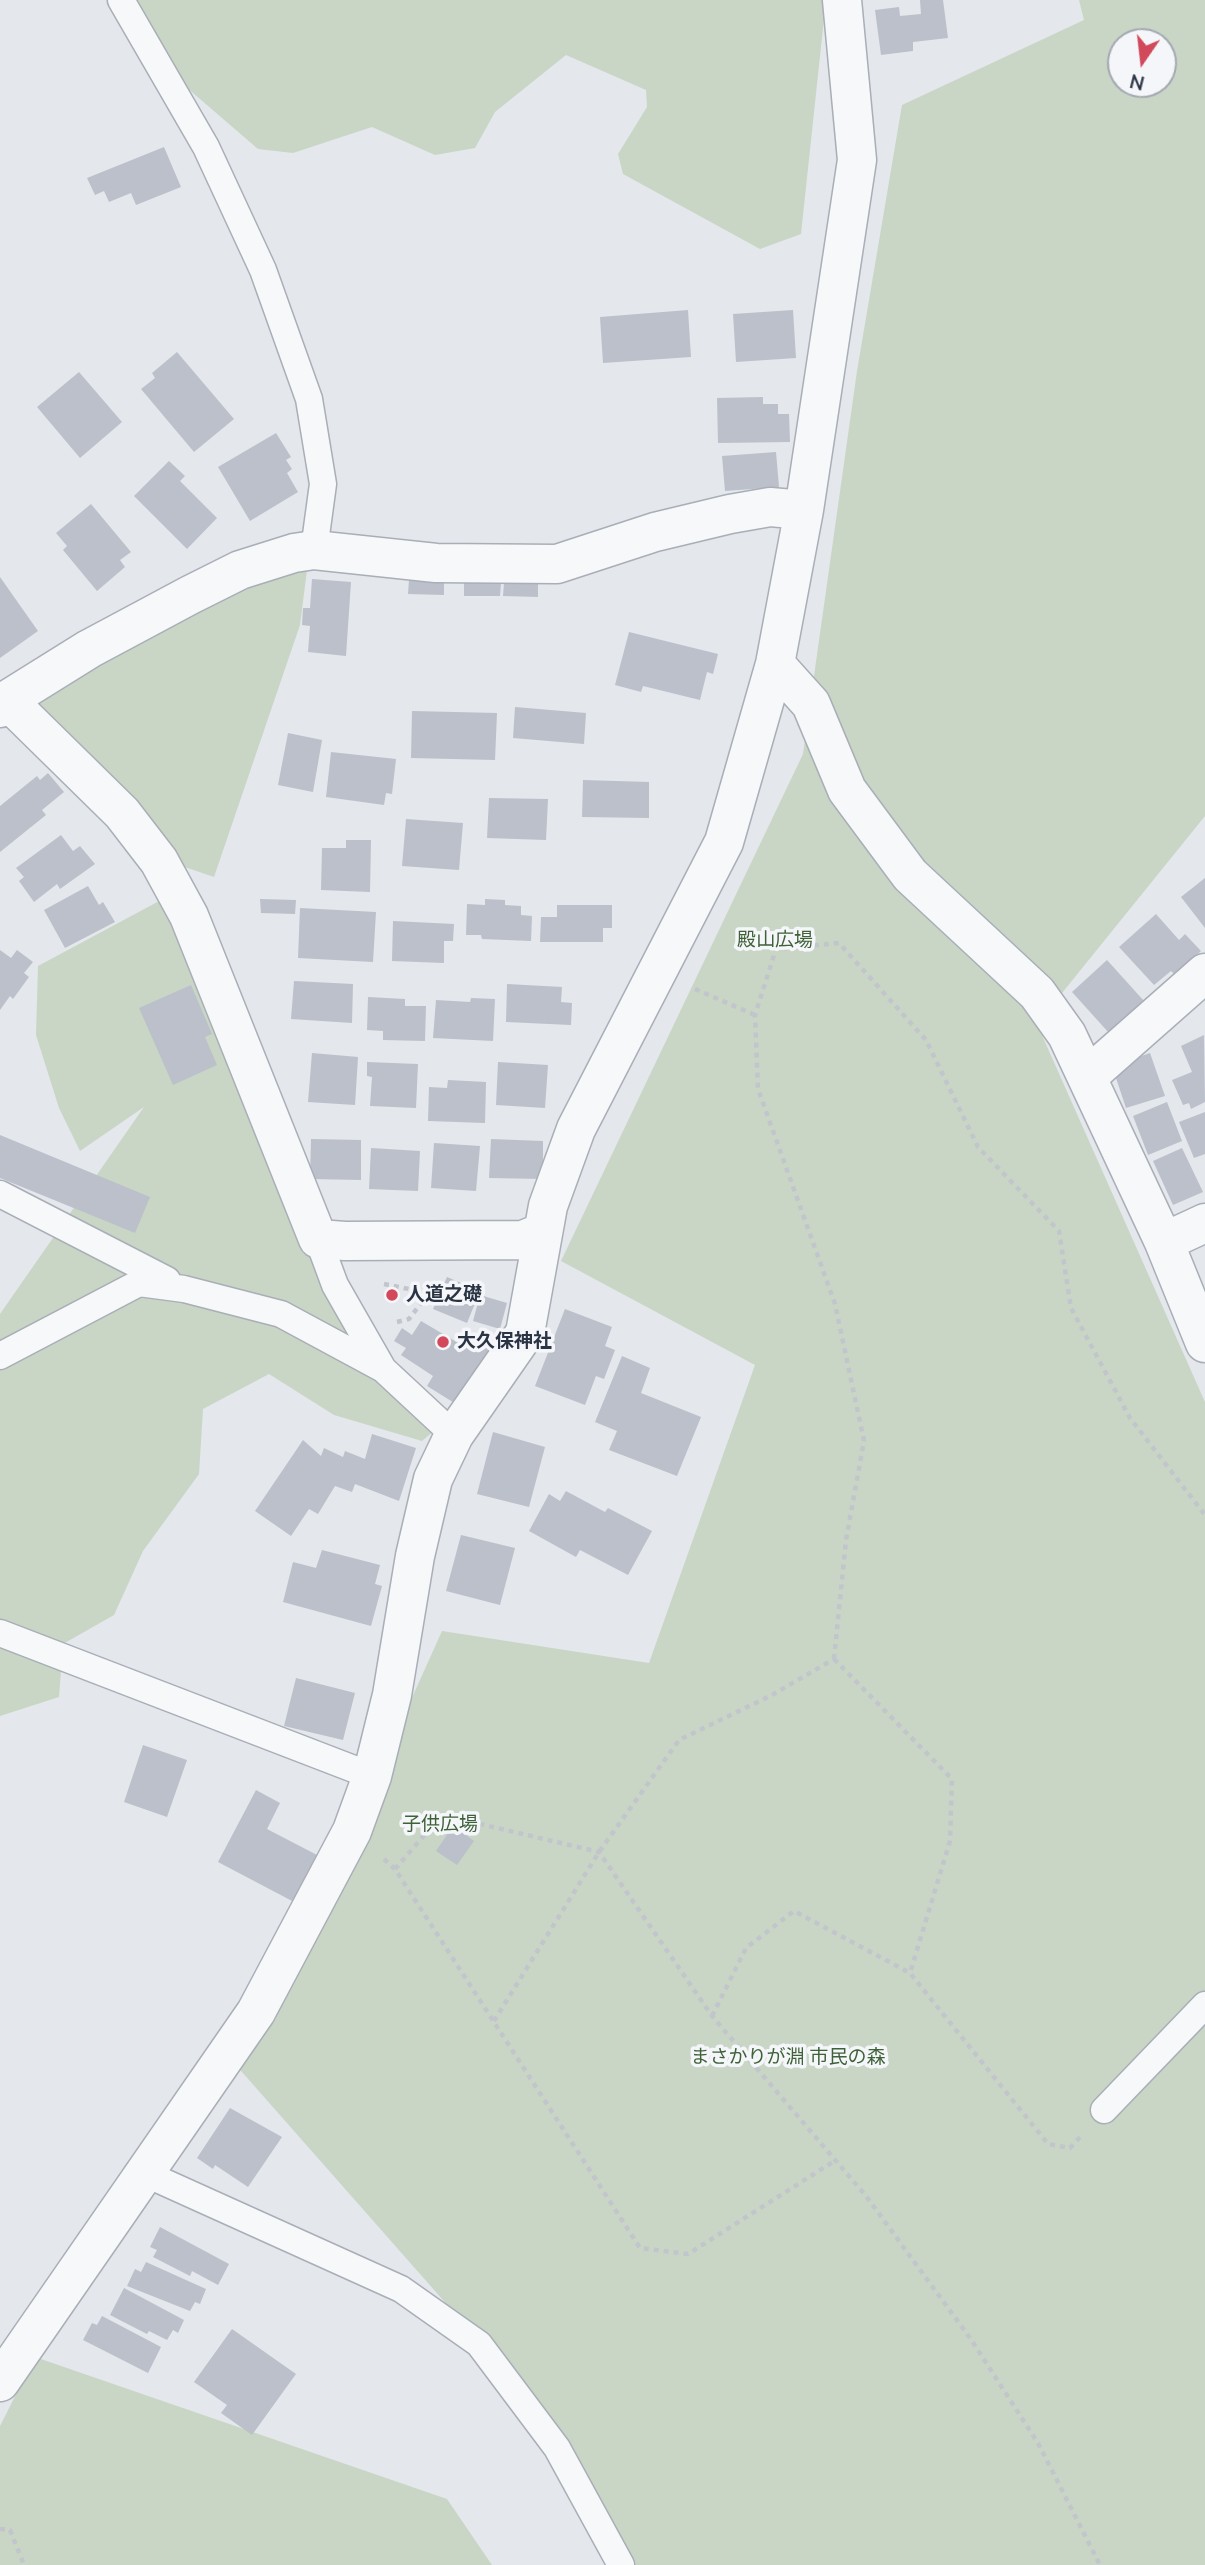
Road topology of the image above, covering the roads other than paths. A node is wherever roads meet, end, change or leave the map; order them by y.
1 (121, 0) edge
2 (842, 0) edge
3 (804, 510) junction
4 (314, 550) junction
5 (775, 664) junction
6 (4, 704) edge
7 (1205, 973) edge
8 (1087, 1076) junction
9 (0, 1194) edge
10 (1205, 1223) edge
11 (543, 1232) junction
12 (318, 1239) junction
13 (1164, 1242) junction
14 (184, 1289) junction
15 (1205, 1343) edge
16 (0, 1356) edge
17 (383, 1369) junction
18 (454, 1435) junction
19 (0, 1633) edge
20 (372, 1776) junction
21 (1205, 2005) edge
22 (1104, 2110) road end
23 (144, 2173) junction
24 (0, 2382) edge
25 (621, 2565) edge

1 - 4 lane
2 - 3 street
3 - 4 street
3 - 5 street
4 - 6 street
5 - 8 street
5 - 11 street
6 - 12 street
7 - 8 street
8 - 13 street
9 - 14 lane
10 - 13 street
11 - 12 street
11 - 18 street
12 - 17 lane
13 - 15 street
14 - 16 lane
14 - 17 lane
17 - 18 lane
18 - 20 street
19 - 20 lane
20 - 23 street
21 - 22 lane
23 - 24 street
23 - 25 lane

